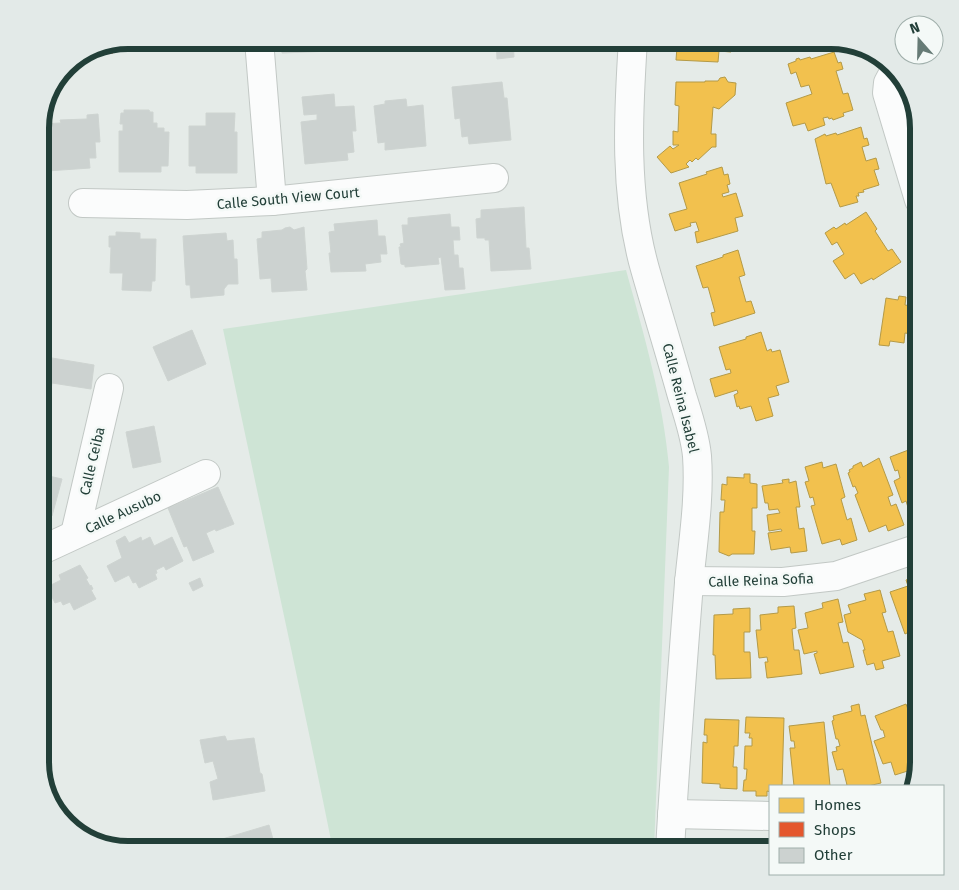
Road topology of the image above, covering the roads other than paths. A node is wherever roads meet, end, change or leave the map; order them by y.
1 (260, 49) edge
2 (632, 49) edge
3 (891, 77) edge
4 (910, 170) edge
5 (494, 178) dead end
6 (272, 201) junction
7 (82, 203) dead end
8 (109, 388) dead end
9 (206, 474) dead end
10 (76, 534) junction
11 (49, 547) edge
12 (910, 551) edge
13 (689, 581) junction
14 (672, 814) junction
15 (769, 816) edge
16 (670, 841) edge

1 - 6 street
2 - 13 street, Calle Reina Isabel
3 - 4 street
5 - 6 street, Calle South View Court
6 - 7 street, Calle South View Court
8 - 10 street, Calle Ceiba
9 - 10 street, Calle Ausubo
10 - 11 street, Calle Ausubo
12 - 13 street, Calle Reina Sofia
13 - 14 street, Calle Reina Isabel
14 - 15 street
14 - 16 street, Calle Reina Isabel

